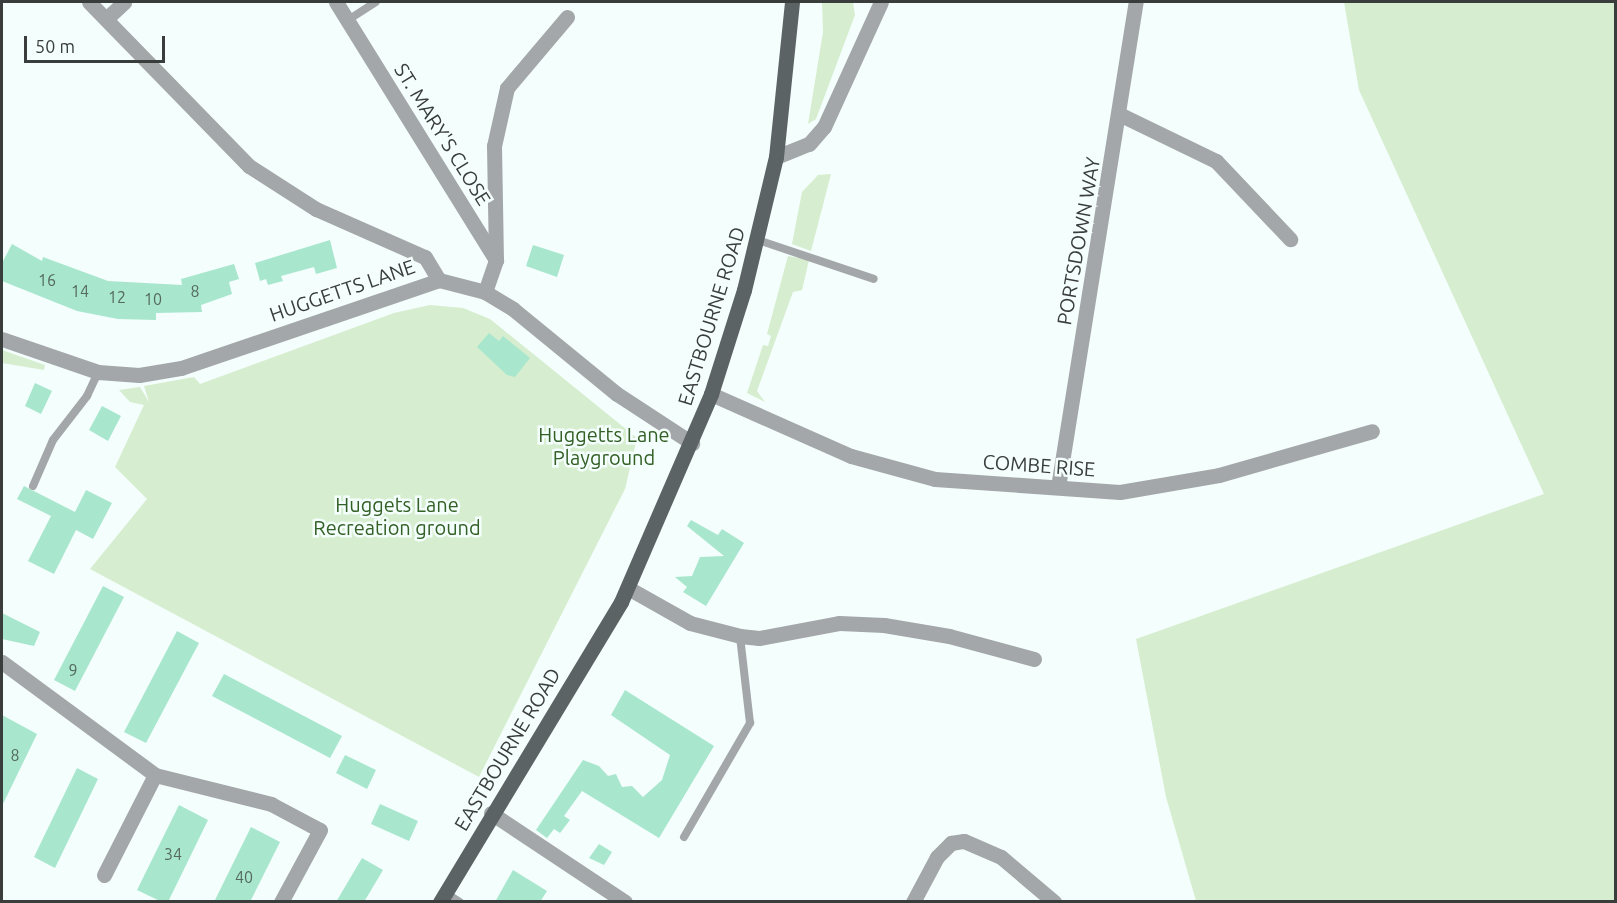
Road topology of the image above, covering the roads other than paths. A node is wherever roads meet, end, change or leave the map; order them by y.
1 (89, 2) edge
2 (124, 2) edge
3 (336, 2) edge
4 (376, 2) edge
5 (792, 2) edge
6 (881, 2) edge
7 (1136, 2) edge
8 (567, 17) dead end
9 (106, 19) junction
10 (348, 20) junction
11 (1121, 115) junction
12 (776, 157) junction
13 (1290, 239) dead end
14 (758, 240) junction
15 (496, 260) junction
16 (874, 279) dead end
17 (439, 280) junction
18 (485, 292) junction
19 (2, 339) edge
20 (98, 372) junction
21 (711, 394) junction
22 (1371, 431) dead end
23 (692, 442) junction
24 (33, 486) dead end
25 (1058, 487) junction
26 (628, 588) junction
27 (740, 636) junction
28 (1034, 659) dead end
29 (2, 662) edge
30 (155, 776) junction
31 (490, 813) junction
32 (684, 837) dead end
33 (104, 874) dead end
34 (443, 897) edge
35 (281, 902) edge
36 (460, 902) edge
37 (625, 902) edge
38 (914, 902) edge
39 (1054, 902) edge

1 - 9 street
2 - 9 street
3 - 10 street, ST. MARY'S CLOSE
4 - 10 lane
5 - 12 main road, EASTBOURNE ROAD
6 - 12 street
7 - 11 street, PORTSDOWN WAY
8 - 15 street
9 - 17 street
10 - 15 street, ST. MARY'S CLOSE
11 - 13 street
11 - 25 street, PORTSDOWN WAY
12 - 14 main road, EASTBOURNE ROAD
14 - 16 lane
14 - 21 main road, EASTBOURNE ROAD
15 - 18 street
17 - 18 street, HUGGETTS LANE
17 - 20 street, HUGGETTS LANE
18 - 23 street, HUGGETTS LANE
19 - 20 street, HUGGETTS LANE
20 - 24 lane
21 - 23 main road, EASTBOURNE ROAD
21 - 25 street, COMBE RISE
22 - 25 street, COMBE RISE
23 - 26 main road, EASTBOURNE ROAD
26 - 27 street
26 - 31 main road, EASTBOURNE ROAD
27 - 28 street
27 - 32 lane
29 - 30 street
30 - 33 street
30 - 35 street
31 - 34 main road, EASTBOURNE ROAD
31 - 37 street
34 - 36 lane
38 - 39 street

